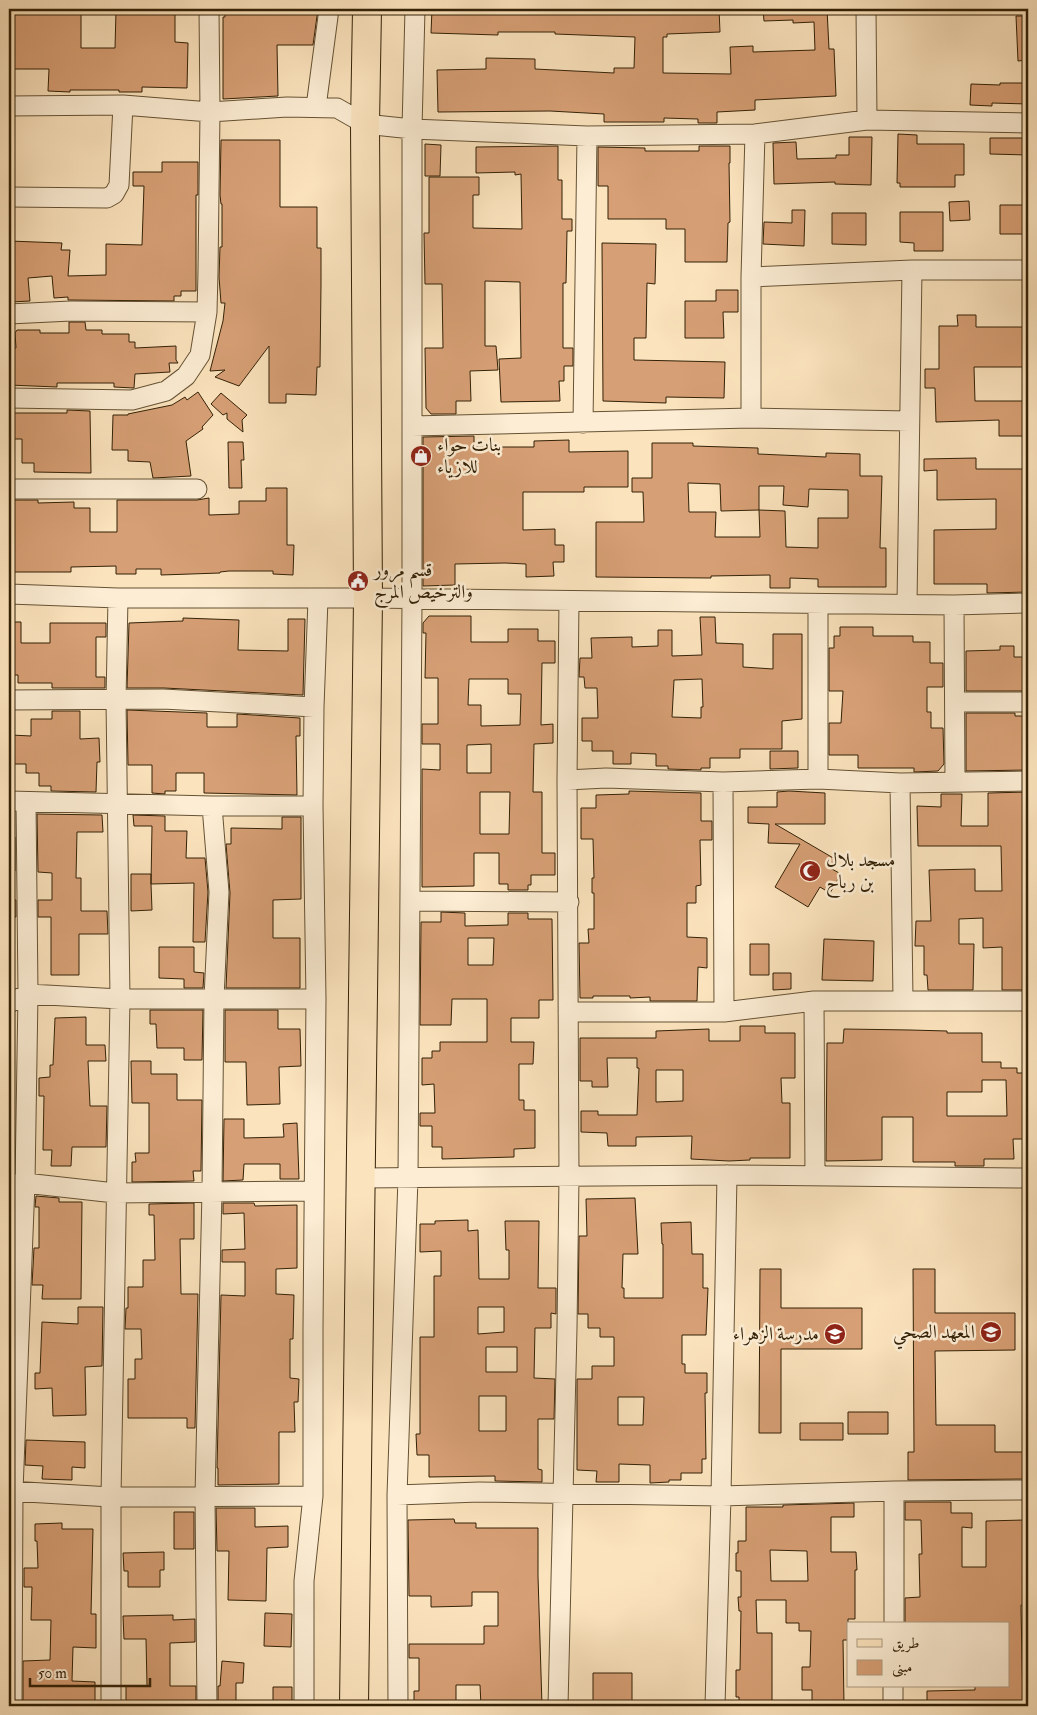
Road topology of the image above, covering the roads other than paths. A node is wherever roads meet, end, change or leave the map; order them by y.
1 (209, 9) edge
2 (329, 9) edge
3 (367, 9) edge
4 (415, 9) edge
5 (866, 9) edge
6 (123, 105) junction
7 (9, 106) edge
8 (316, 107) junction
9 (210, 112) junction
10 (867, 120) junction
11 (1028, 123) edge
12 (365, 124) junction
13 (412, 129) junction
14 (755, 134) junction
15 (587, 136) junction
16 (9, 197) edge
17 (912, 270) junction
18 (1028, 270) edge
19 (751, 278) junction
20 (206, 312) junction
21 (9, 314) edge
22 (9, 398) edge
23 (751, 418) junction
24 (909, 421) junction
25 (583, 423) junction
26 (412, 426) junction
27 (9, 489) edge
28 (197, 489) dead end
29 (9, 594) edge
30 (118, 598) junction
31 (368, 598) junction
32 (318, 599) junction
33 (412, 600) junction
34 (569, 601) junction
35 (1028, 602) edge
36 (818, 604) junction
37 (907, 604) junction
38 (954, 605) junction
39 (9, 700) edge
40 (116, 700) junction
41 (955, 702) junction
42 (1028, 702) edge
43 (314, 706) junction
44 (818, 779) junction
45 (568, 780) junction
46 (1028, 781) edge
47 (722, 782) junction
48 (955, 782) junction
49 (900, 783) junction
50 (18, 801) edge
51 (116, 804) junction
52 (212, 806) junction
53 (313, 806) junction
54 (410, 902) junction
55 (569, 902) junction
56 (28, 994) junction
57 (214, 998) junction
58 (120, 999) junction
59 (316, 999) junction
60 (903, 1000) junction
61 (814, 1001) junction
62 (1028, 1001) edge
63 (9, 1003) edge
64 (568, 1012) junction
65 (724, 1012) junction
66 (569, 1176) junction
67 (727, 1176) junction
68 (815, 1176) junction
69 (361, 1178) junction
70 (408, 1178) junction
71 (1028, 1178) edge
72 (17, 1183) edge
73 (314, 1191) junction
74 (212, 1192) junction
75 (115, 1193) junction
76 (1028, 1490) edge
77 (11, 1491) edge
78 (894, 1491) junction
79 (564, 1494) junction
80 (397, 1495) junction
81 (205, 1496) junction
82 (313, 1496) junction
83 (722, 1496) junction
84 (111, 1497) junction
85 (894, 1622) edge
86 (894, 1688) edge
87 (12, 1706) edge
88 (111, 1706) edge
89 (207, 1706) edge
90 (304, 1706) edge
91 (354, 1706) edge
92 (398, 1706) edge
93 (558, 1706) edge
94 (715, 1706) edge
95 (893, 1706) edge

1 - 9 street
2 - 8 street
3 - 12 main road
4 - 13 street
5 - 10 street
6 - 7 street
6 - 9 street
6 - 16 street
8 - 9 street
8 - 12 street
9 - 20 street
10 - 11 street
10 - 14 street
12 - 13 street
12 - 31 main road
13 - 15 street
13 - 26 street
14 - 15 street
14 - 19 street
15 - 25 street
17 - 18 street
17 - 19 street
17 - 24 street
19 - 23 street
20 - 21 street
20 - 22 street
23 - 24 street
23 - 25 street
24 - 37 street
25 - 26 street
26 - 33 street
27 - 28 street
29 - 30 street
30 - 32 street
30 - 40 street
31 - 32 street
31 - 33 street
31 - 69 main road
32 - 43 street
33 - 34 street
33 - 54 street
34 - 36 street
34 - 45 street
35 - 38 street
36 - 37 street
36 - 44 street
37 - 38 street
38 - 41 street
39 - 40 street
40 - 43 street
40 - 51 street
41 - 42 street
41 - 48 street
43 - 53 street
44 - 47 street
44 - 49 street
45 - 47 street
45 - 55 street
46 - 48 street
47 - 65 street
48 - 49 street
49 - 60 street
50 - 51 street
50 - 56 street
51 - 52 street
51 - 58 street
52 - 53 street
52 - 57 street
53 - 59 street
54 - 55 street
54 - 70 street
55 - 64 street
56 - 58 street
56 - 63 street
56 - 72 street
57 - 58 street
57 - 59 street
57 - 74 street
58 - 75 street
59 - 73 street
60 - 61 street
60 - 62 street
61 - 65 street
61 - 68 street
64 - 65 street
64 - 66 street
66 - 67 street
66 - 70 street
66 - 79 street
67 - 68 street
67 - 83 street
68 - 71 street
69 - 70 street
69 - 91 main road
70 - 80 street
72 - 75 street
72 - 77 street
73 - 74 street
73 - 82 street
74 - 75 street
74 - 81 street
75 - 84 street
76 - 78 street
77 - 84 street
77 - 87 street
78 - 83 street
78 - 85 street
79 - 80 street
79 - 83 street
79 - 93 street
80 - 92 street
81 - 82 street
81 - 84 street
81 - 89 street
82 - 90 street
83 - 94 street
84 - 88 street
86 - 95 street

